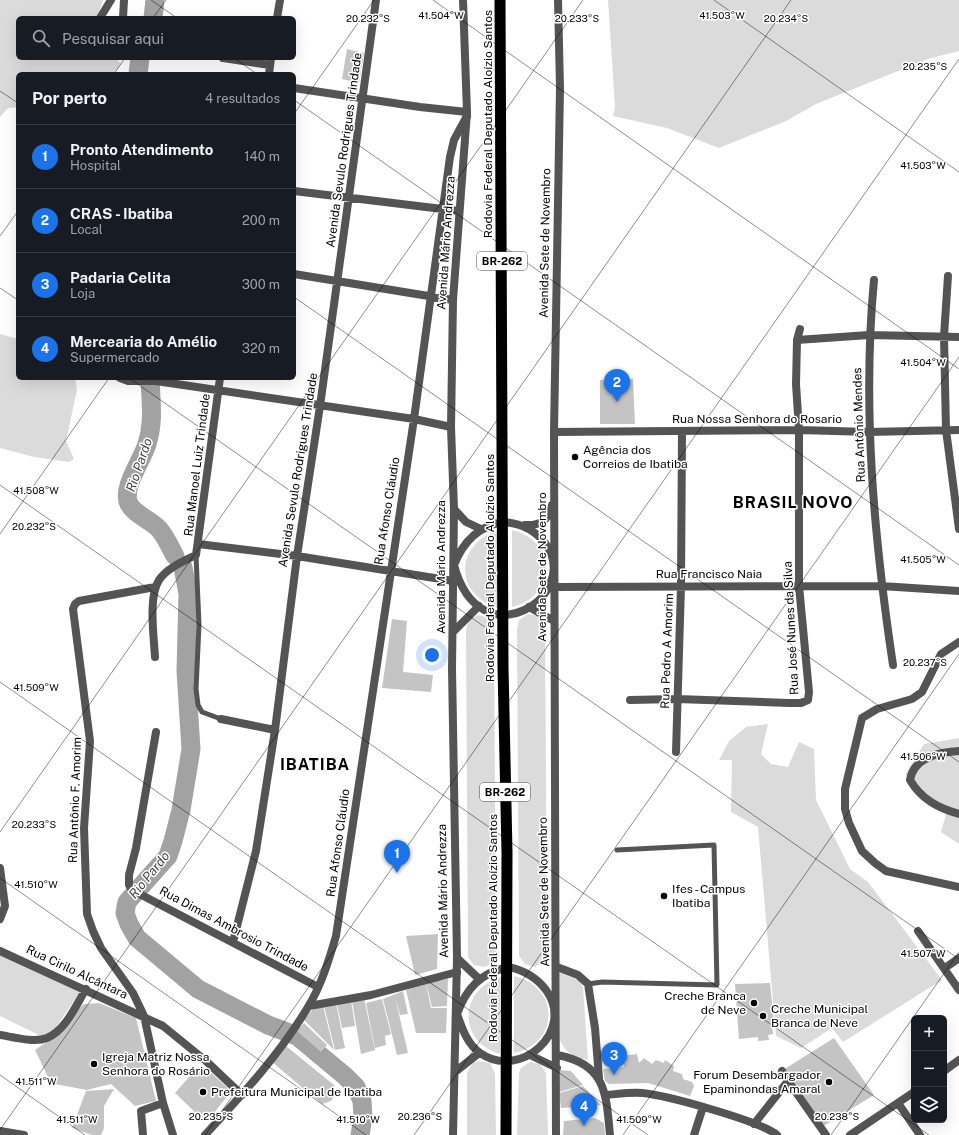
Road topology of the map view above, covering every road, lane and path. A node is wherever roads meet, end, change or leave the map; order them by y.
1 (111, 0) edge
2 (124, 0) edge
3 (280, 0) edge
4 (376, 0) edge
5 (463, 0) edge
6 (500, 0) edge
7 (558, 0) edge
8 (101, 16) edge
9 (123, 16) edge
10 (278, 16) edge
11 (255, 60) edge
12 (271, 61) edge
13 (269, 72) edge
14 (296, 88) edge
15 (364, 99) junction
16 (467, 114) junction
17 (296, 191) edge
18 (348, 198) junction
19 (444, 210) junction
20 (459, 211) junction
21 (296, 274) edge
22 (948, 276) dead end
23 (338, 280) junction
24 (874, 280) dead end
25 (431, 296) junction
26 (453, 300) junction
27 (800, 328) dead end
28 (869, 335) junction
29 (944, 336) junction
30 (959, 337) edge
31 (797, 340) junction
32 (123, 380) edge
33 (136, 380) edge
34 (136, 380) edge
35 (220, 380) edge
36 (218, 392) junction
37 (320, 406) junction
38 (414, 419) junction
39 (451, 427) junction
40 (682, 430) junction
41 (799, 430) junction
42 (946, 430) junction
43 (959, 430) edge
44 (554, 432) junction
45 (869, 432) junction
46 (554, 497) junction
47 (454, 509) junction
48 (502, 522) junction
49 (520, 524) junction
50 (481, 529) junction
51 (959, 529) edge
52 (198, 544) junction
53 (193, 556) junction
54 (297, 556) junction
55 (454, 565) junction
56 (555, 570) junction
57 (390, 571) junction
58 (453, 581) junction
59 (681, 586) junction
60 (799, 586) junction
61 (881, 586) junction
62 (155, 587) junction
63 (555, 587) junction
64 (959, 590) edge
65 (478, 606) junction
66 (529, 607) junction
67 (504, 616) junction
68 (554, 621) junction
69 (453, 632) junction
70 (959, 642) edge
71 (155, 657) dead end
72 (892, 665) dead end
73 (630, 700) dead end
74 (677, 700) junction
75 (221, 719) joint
76 (275, 730) junction
77 (156, 732) dead end
78 (959, 751) edge
79 (676, 752) dead end
80 (959, 814) edge
81 (618, 850) dead end
82 (0, 868) edge
83 (959, 887) edge
84 (0, 919) edge
85 (918, 931) dead end
86 (233, 942) junction
87 (0, 951) edge
88 (457, 958) junction
89 (959, 958) edge
90 (508, 967) junction
91 (557, 967) junction
92 (945, 968) junction
93 (457, 972) junction
94 (479, 979) junction
95 (588, 984) junction
96 (318, 987) junction
97 (86, 989) junction
98 (959, 990) edge
99 (309, 1006) junction
100 (457, 1014) junction
101 (556, 1014) junction
102 (144, 1016) junction
103 (0, 1034) edge
104 (479, 1053) junction
105 (530, 1055) junction
106 (557, 1055) junction
107 (959, 1060) edge
108 (507, 1062) junction
109 (545, 1062) junction
110 (557, 1068) junction
111 (947, 1069) edge
112 (782, 1071) dead end
113 (455, 1072) junction
114 (599, 1078) junction
115 (788, 1081) junction
116 (911, 1094) edge
117 (242, 1095) junction
118 (606, 1096) junction
119 (163, 1103) junction
120 (898, 1103) junction
121 (703, 1107) junction
122 (754, 1124) junction
123 (0, 1131) edge
124 (24, 1135) edge
125 (143, 1135) edge
126 (173, 1135) edge
127 (205, 1135) edge
128 (453, 1135) edge
129 (506, 1135) edge
130 (556, 1135) edge
131 (610, 1135) edge
132 (694, 1135) edge
133 (777, 1135) edge
134 (826, 1135) edge
135 (850, 1135) edge
136 (920, 1135) edge

1 - 8 street
2 - 9 street
3 - 10 street
4 - 15 street, Avenida Sevulo Rodrigues Trindade
5 - 16 street, Avenida Mário Andrezza
6 - 48 highway, Rodovia Federal Deputado Aloízio Santos / BR-262
7 - 44 street, Avenida Sete de Novembro
11 - 12 street
12 - 13 street
14 - 15 street
15 - 16 street
15 - 18 street, Avenida Sevulo Rodrigues Trindade
16 - 19 street, Rua Afonso Cláudio
16 - 20 street, Avenida Mário Andrezza
17 - 18 street
18 - 19 street
18 - 23 street, Avenida Sevulo Rodrigues Trindade
19 - 20 street
19 - 25 street, Rua Afonso Cláudio
20 - 26 street, Avenida Mário Andrezza
21 - 23 street
22 - 29 street
23 - 25 street
23 - 37 street, Avenida Sevulo Rodrigues Trindade
24 - 28 street, Rua Antônio Mendes
25 - 26 street
25 - 38 street, Rua Afonso Cláudio
26 - 39 street, Avenida Mário Andrezza
27 - 31 street, Rua José Nunes da Silva
28 - 29 street
28 - 31 street
28 - 45 street, Rua Antônio Mendes
29 - 30 street
29 - 42 street
31 - 41 street, Rua José Nunes da Silva
32 - 33 street
34 - 36 street
35 - 36 street, Rua Manoel Luiz Trindade
36 - 37 street
36 - 52 street, Rua Manoel Luiz Trindade
37 - 38 street
37 - 54 street, Avenida Sevulo Rodrigues Trindade
38 - 39 street
38 - 57 street, Rua Afonso Cláudio
39 - 47 street, Avenida Mário Andrezza
40 - 41 street, Rua Nossa Senhora do Rosario
40 - 44 street, Rua Nossa Senhora do Rosario
40 - 59 street, Rua Pedro A Amorim
41 - 45 street, Rua Nossa Senhora do Rosario
41 - 60 street, Rua José Nunes da Silva
42 - 43 street, Rua Nossa Senhora do Rosario
42 - 45 street, Rua Nossa Senhora do Rosario
42 - 51 street
44 - 46 street, Avenida Sete de Novembro
45 - 61 street, Rua Antônio Mendes
46 - 49 street
46 - 56 street, Avenida Sete de Novembro
47 - 50 street
47 - 55 street, Avenida Mário Andrezza
48 - 49 street
48 - 50 street
48 - 67 highway, Rodovia Federal Deputado Aloízio Santos / BR-262
49 - 56 street
50 - 55 street
52 - 53 street, Rua Manoel Luiz Trindade
52 - 54 street
53 - 62 street
53 - 75 lane
54 - 57 street
54 - 76 street, Avenida Sevulo Rodrigues Trindade
55 - 58 street, Avenida Mário Andrezza
55 - 65 street
56 - 63 street, Avenida Sete de Novembro
56 - 66 street
57 - 58 street
57 - 96 street, Rua Afonso Cláudio
58 - 69 street, Avenida Mário Andrezza
59 - 60 street, Rua Francisco Naia
59 - 63 street, Rua Francisco Naia
59 - 74 street, Rua Pedro A Amorim
60 - 61 street, Rua Francisco Naia
60 - 74 street, Rua José Nunes da Silva
61 - 64 street, Rua Francisco Naia
61 - 72 street, Rua Antônio Mendes
62 - 71 street
62 - 102 street, Rua Antônio F. Amorim
63 - 68 street, Avenida Sete de Novembro
65 - 67 street
65 - 69 street
66 - 67 street
66 - 68 street
67 - 90 highway, Rodovia Federal Deputado Aloízio Santos / BR-262
68 - 91 street, Avenida Sete de Novembro
69 - 88 street, Avenida Mário Andrezza
70 - 83 street
73 - 74 street
74 - 79 street, Rua Pedro A Amorim
75 - 76 street
76 - 86 street, Avenida Sevulo Rodrigues Trindade
77 - 86 street, Rua Dimas Ambrosio Trindade
78 - 80 street
81 - 95 lane
82 - 84 street
85 - 92 street
86 - 96 street, Rua Dimas Ambrosio Trindade
87 - 97 street, Rua Cirilo Alcântara
88 - 93 street, Avenida Mário Andrezza
88 - 94 street
89 - 92 street
90 - 94 street
90 - 101 street
90 - 108 highway, Rodovia Federal Deputado Aloízio Santos / BR-262
91 - 95 street
91 - 101 street, Avenida Sete de Novembro
92 - 98 street
93 - 99 street
93 - 100 street, Avenida Mário Andrezza
94 - 100 street
95 - 114 street
96 - 99 street, Rua Afonso Cláudio
97 - 102 street, Rua Cirilo Alcântara
97 - 103 street
99 - 117 street, Rua Afonso Cláudio
100 - 104 street
100 - 113 street, Avenida Mário Andrezza
101 - 105 street
101 - 106 street, Avenida Sete de Novembro
102 - 117 street, Rua Cirilo Alcântara
102 - 119 street, Rua Antônio F. Amorim
104 - 108 street
104 - 113 street
105 - 108 street
105 - 109 street
106 - 109 street
106 - 110 street, Avenida Sete de Novembro
106 - 114 street
107 - 111 street
108 - 129 highway, Rodovia Federal Deputado Aloízio Santos / BR-262
109 - 110 street
110 - 130 street, Avenida Sete de Novembro
112 - 115 street
113 - 128 street, Avenida Mário Andrezza
114 - 118 street
115 - 122 street
115 - 134 street
116 - 120 street
117 - 127 street, Rua Afonso Cláudio
118 - 121 street
118 - 131 street
119 - 125 street
119 - 126 street, Rua Antônio F. Amorim
120 - 135 street
120 - 136 street
121 - 122 street
121 - 132 street
122 - 133 street
123 - 124 street

